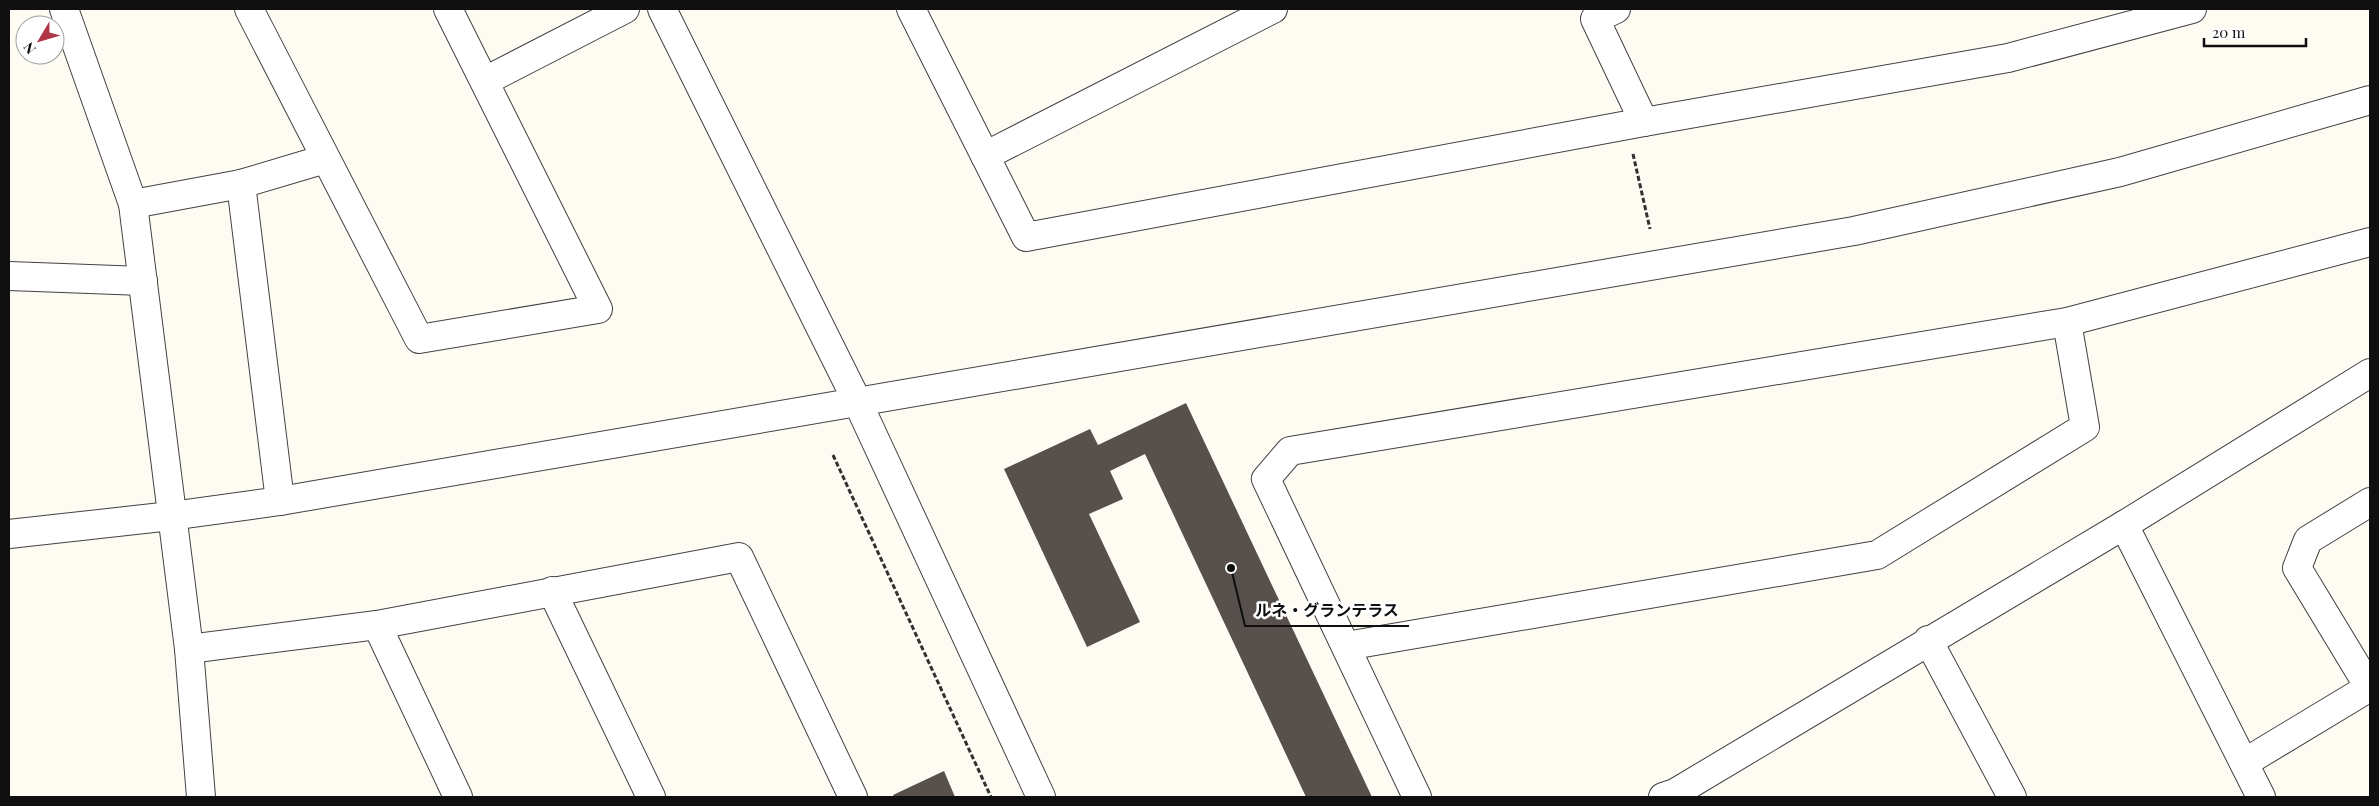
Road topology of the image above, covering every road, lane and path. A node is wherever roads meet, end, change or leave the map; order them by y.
1 (64, 9) edge
2 (248, 9) edge
3 (448, 9) edge
4 (625, 9) edge
5 (662, 9) edge
6 (911, 9) edge
7 (1273, 9) edge
8 (1616, 9) edge
9 (2192, 9) edge
10 (485, 81) junction
11 (2370, 100) edge
12 (1644, 122) junction
13 (985, 156) junction
14 (325, 158) junction
15 (240, 184) junction
16 (133, 204) junction
17 (2370, 242) edge
18 (9, 276) edge
19 (143, 281) junction
20 (2067, 322) junction
21 (2370, 373) edge
22 (858, 403) junction
23 (833, 455) dead end
24 (280, 501) junction
25 (2370, 502) edge
26 (171, 516) junction
27 (2124, 525) junction
28 (9, 534) edge
29 (552, 591) junction
30 (377, 625) junction
31 (1928, 640) junction
32 (1346, 646) junction
33 (189, 650) junction
34 (2370, 687) edge
35 (2244, 763) junction
36 (1672, 796) edge
37 (201, 797) edge
38 (458, 797) edge
39 (651, 797) edge
40 (853, 797) edge
41 (991, 797) edge
42 (1041, 797) edge
43 (1417, 797) edge
44 (2012, 797) edge
45 (2261, 797) edge

1 - 16 street
2 - 14 street
3 - 10 street
4 - 10 street
5 - 22 street
6 - 13 street
7 - 13 street
8 - 12 street
9 - 12 street
10 - 14 street
11 - 22 street
12 - 13 street
14 - 15 street
15 - 16 street
15 - 24 street
16 - 19 street
17 - 20 street
18 - 19 street
19 - 26 street
20 - 32 street
20 - 32 street
21 - 27 street
22 - 24 street
22 - 42 street
23 - 41 path
24 - 26 street
25 - 34 street
26 - 28 street
26 - 33 street
27 - 31 street
27 - 35 street
29 - 30 street
29 - 39 street
29 - 40 street
30 - 33 street
30 - 38 street
31 - 36 street
31 - 44 street
32 - 43 street
33 - 37 street
34 - 35 street
35 - 45 street

